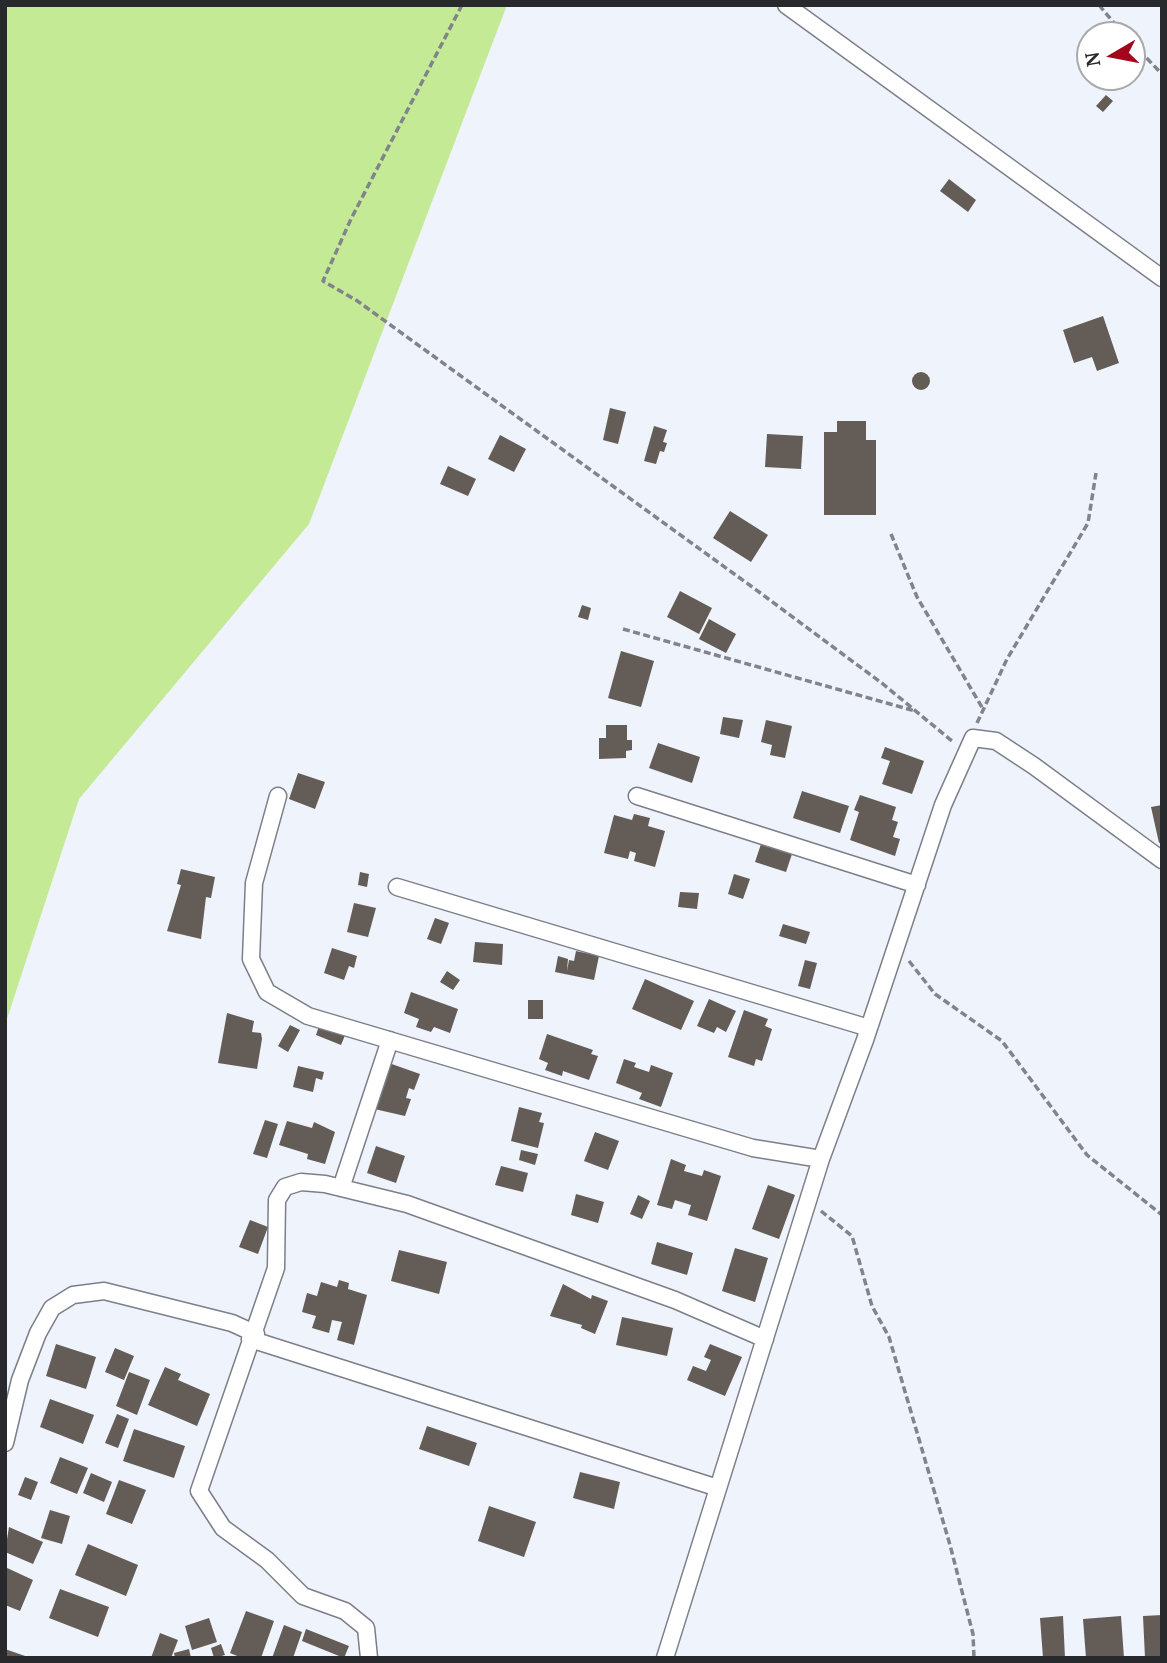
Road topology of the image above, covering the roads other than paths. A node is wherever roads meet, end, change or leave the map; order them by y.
1 (786, 5) edge
2 (1162, 278) edge
3 (278, 796) dead end
4 (637, 796) dead end
5 (1162, 860) edge
6 (917, 885) junction
7 (397, 887) dead end
8 (870, 1028) junction
9 (390, 1040) junction
10 (821, 1159) junction
11 (341, 1188) junction
12 (253, 1337) junction
13 (765, 1339) junction
14 (5, 1443) edge
15 (718, 1488) junction
16 (369, 1658) edge
17 (665, 1658) edge

1 - 2 street
3 - 9 street
4 - 6 street
5 - 6 street
6 - 8 street
7 - 8 street
8 - 10 street
9 - 10 street
9 - 11 street
10 - 13 street
11 - 12 street
11 - 13 street
12 - 14 street
12 - 15 street
12 - 16 street
13 - 15 street
15 - 17 street

